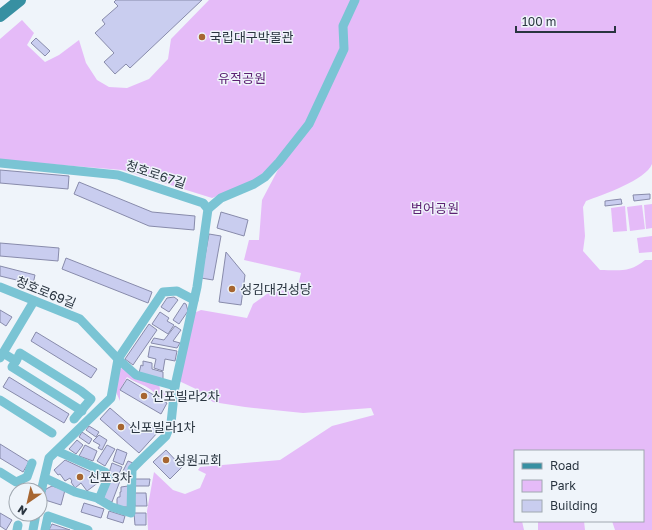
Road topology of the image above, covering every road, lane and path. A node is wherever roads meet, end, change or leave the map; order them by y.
1 (20, 0) edge
2 (355, 0) edge
3 (0, 16) edge
4 (0, 163) edge
5 (208, 209) junction
6 (0, 287) edge
7 (194, 300) junction
8 (34, 301) junction
9 (2, 350) edge
10 (118, 359) junction
11 (16, 361) junction
12 (175, 386) junction
13 (0, 400) edge
14 (82, 411) junction
15 (74, 419) dead end
16 (52, 433) dead end
17 (57, 451) junction
18 (32, 463) dead end
19 (0, 472) edge
20 (45, 478) junction
21 (44, 482) edge
22 (99, 499) junction
23 (45, 530) edge
24 (88, 530) edge

1 - 3 main road
2 - 5 street
4 - 5 street, 청호로67길
5 - 7 street
6 - 8 street, 청호로69길
7 - 10 street
7 - 12 street
8 - 9 street
8 - 10 street, 청호로69길
9 - 11 street
10 - 12 street, 청호로69길
10 - 17 street
11 - 14 street
11 - 14 street
12 - 22 street
13 - 16 street
14 - 15 street
17 - 20 street
17 - 22 street
18 - 19 street
20 - 21 street
20 - 22 street
23 - 24 street

